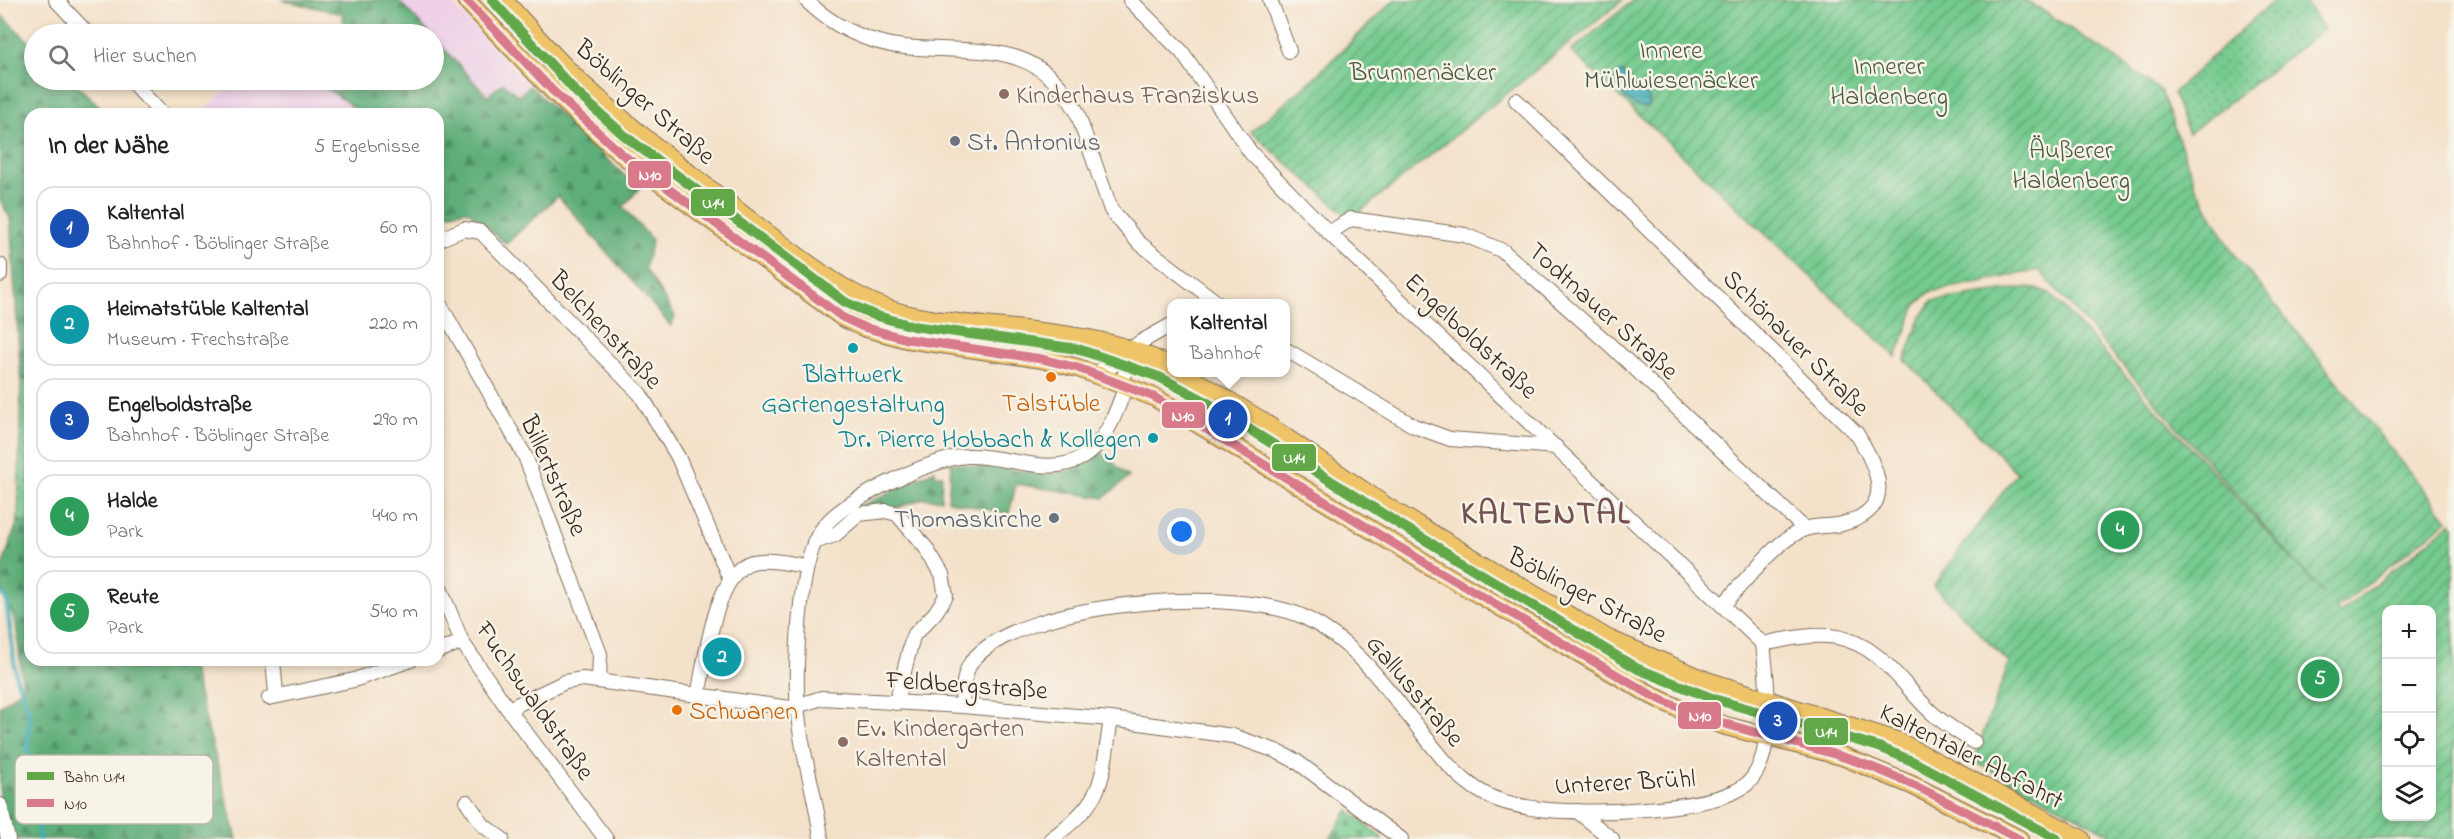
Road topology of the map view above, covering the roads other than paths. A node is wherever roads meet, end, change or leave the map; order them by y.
1 (56, 0) edge
2 (466, 0) edge
3 (503, 0) edge
4 (806, 0) edge
5 (1130, 0) edge
6 (1270, 0) edge
7 (79, 24) edge
8 (1289, 51) dead end
9 (139, 90) edge
10 (1516, 100) dead end
11 (156, 108) edge
12 (1329, 233) junction
13 (444, 237) edge
14 (0, 266) edge
15 (0, 275) edge
16 (1209, 299) edge
17 (444, 312) edge
18 (1167, 328) edge
19 (1099, 341) junction
20 (1290, 352) edge
21 (1139, 353) junction
22 (1167, 365) edge
23 (1098, 372) junction
24 (1189, 377) edge
25 (1126, 385) junction
26 (1556, 447) junction
27 (1805, 529) junction
28 (814, 542) junction
29 (807, 566) junction
30 (730, 579) junction
31 (444, 598) edge
32 (1724, 604) junction
33 (462, 642) junction
34 (1764, 644) junction
35 (444, 649) edge
36 (273, 666) edge
37 (394, 666) edge
38 (599, 680) junction
39 (698, 696) junction
40 (1770, 700) junction
41 (896, 703) junction
42 (799, 704) junction
43 (962, 706) junction
44 (508, 709) junction
45 (1111, 720) junction
46 (1766, 736) junction
47 (1974, 742) dead end
48 (1458, 775) joint
49 (467, 802) dead end
50 (0, 805) edge
51 (1577, 811) junction
52 (8, 839) edge
53 (502, 839) edge
54 (606, 839) edge
55 (820, 839) edge
56 (1051, 839) edge
57 (1401, 839) edge
58 (1612, 839) edge
59 (2019, 839) edge
60 (2082, 839) edge

1 - 7 street
2 - 23 main road, Böblinger Straße
3 - 19 main road, Böblinger Straße
4 - 16 street
5 - 12 street, Engelboldstraße
6 - 8 street
9 - 11 street
10 - 27 street, Schönauer Straße
12 - 26 street, Engelboldstraße
12 - 27 street, Todtnauer Straße
13 - 30 street, Belchenstraße
14 - 15 street
17 - 38 street, Billertstraße
18 - 21 street
19 - 21 main road, Böblinger Straße
19 - 23 street
20 - 26 street
21 - 22 main road, Böblinger Straße
21 - 23 street
21 - 25 street
23 - 25 main road, Böblinger Straße
24 - 40 main road, Böblinger Straße
25 - 28 street
25 - 46 main road, Böblinger Straße
26 - 32 street, Engelboldstraße
27 - 32 street, Schönauer Straße
28 - 29 street
28 - 41 street
29 - 30 street
29 - 42 street
30 - 39 street
31 - 33 street, Fuchswaldstraße
32 - 34 street, Engelboldstraße
33 - 35 street
33 - 44 street, Fuchswaldstraße
34 - 40 street
34 - 47 street
36 - 37 street
38 - 39 street, Feldbergstraße
38 - 44 street, Feldbergstraße
39 - 42 street, Feldbergstraße
40 - 46 street
40 - 60 main road, Kaltentaler Abfahrt
41 - 42 street, Feldbergstraße
41 - 43 street, Feldbergstraße
42 - 55 street
43 - 45 street, Feldbergstraße
43 - 48 street, Gallusstraße
44 - 54 street, Fuchswaldstraße
45 - 56 street
45 - 57 street, Feldbergstraße
46 - 51 street, Unterer Brühl
46 - 59 main road, Böblinger Straße
48 - 51 street, Unterer Brühl
49 - 53 street
50 - 52 street
51 - 58 street

